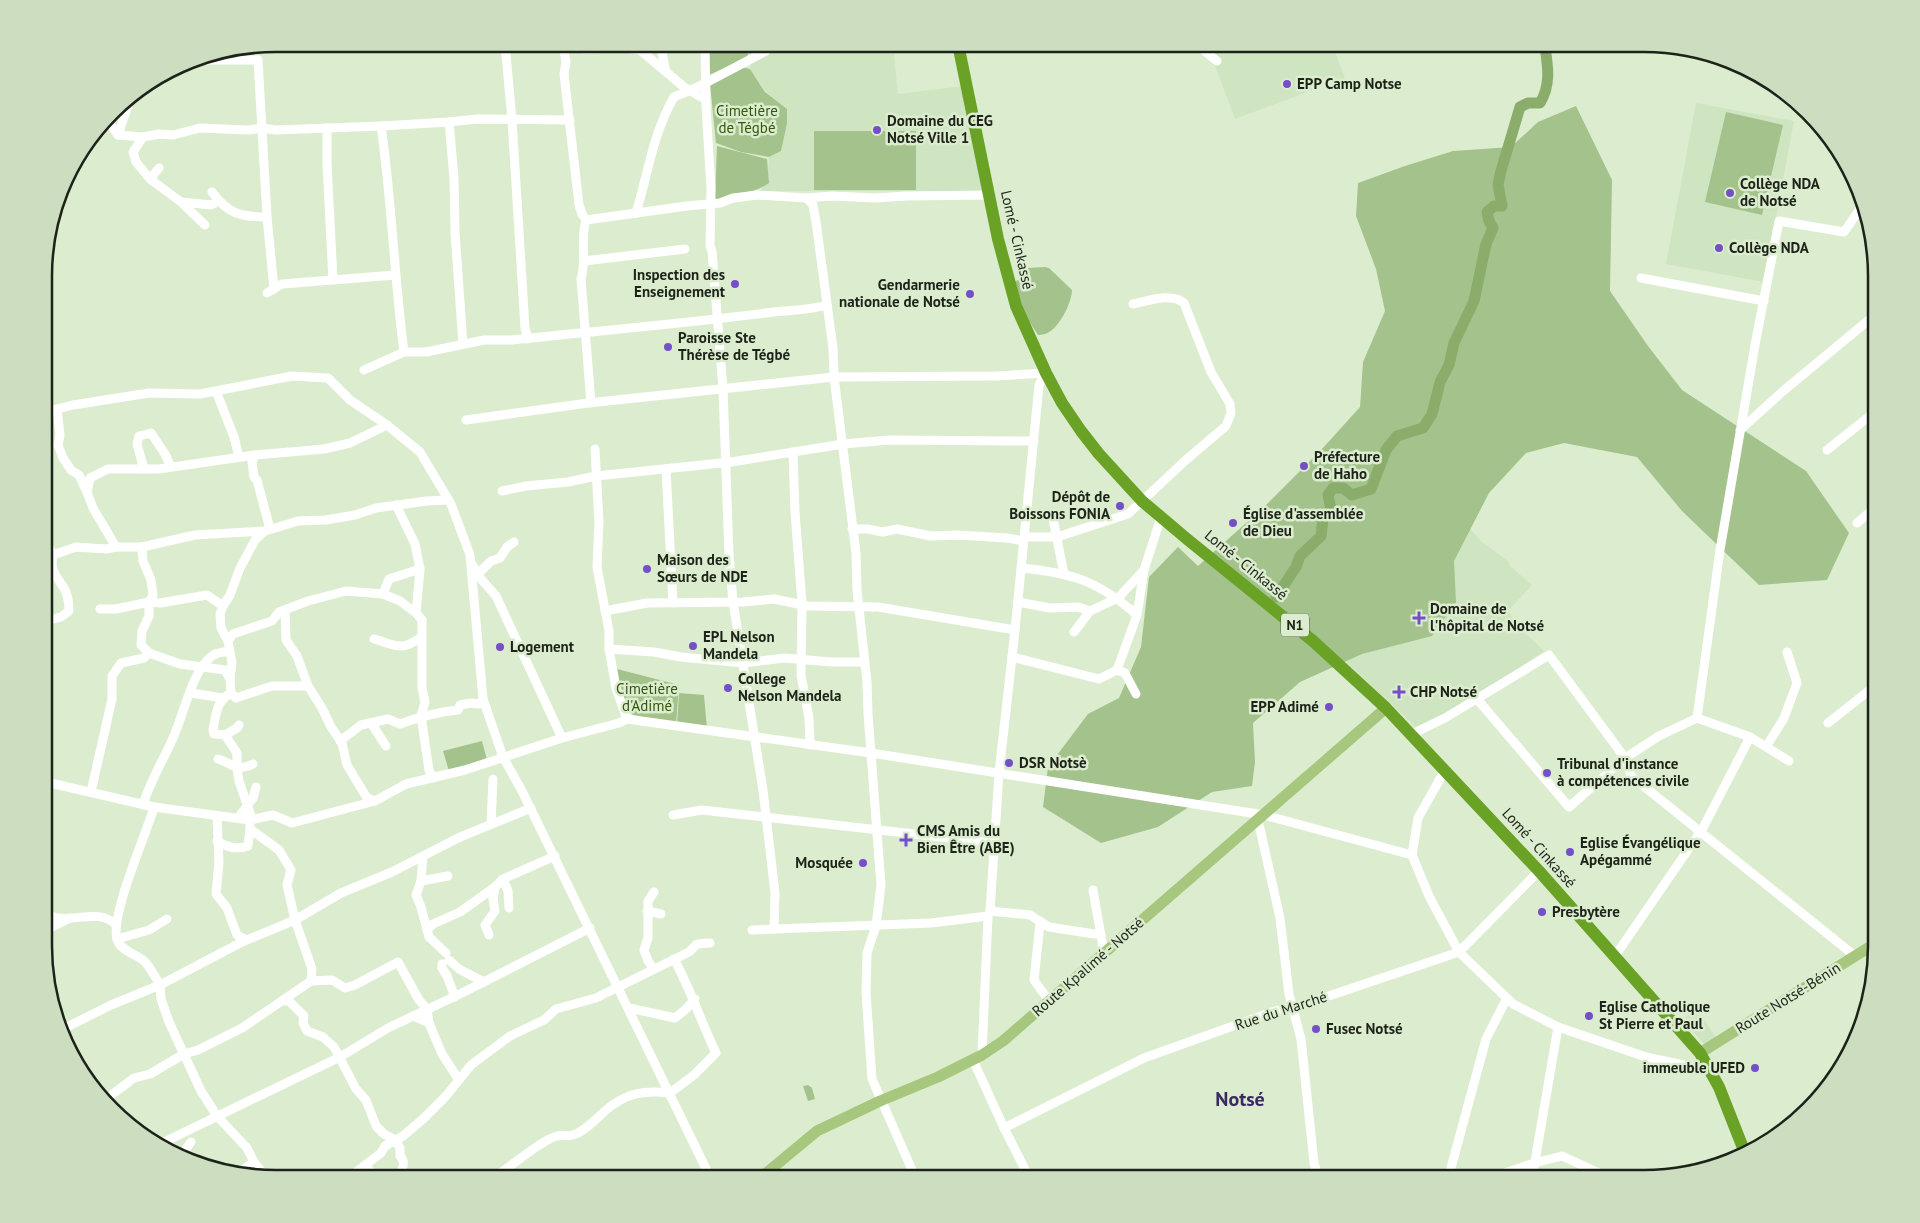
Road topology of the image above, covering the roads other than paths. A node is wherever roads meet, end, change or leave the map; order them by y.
1 (506, 52) edge
2 (564, 52) edge
3 (642, 52) edge
4 (662, 52) edge
5 (705, 52) edge
6 (764, 52) edge
7 (960, 52) edge
8 (1206, 52) edge
9 (218, 60) edge
10 (1217, 61) dead end
11 (666, 72) junction
12 (706, 82) junction
13 (689, 90) junction
14 (706, 100) junction
15 (126, 111) edge
16 (512, 120) junction
17 (570, 120) junction
18 (449, 122) junction
19 (111, 125) edge
20 (381, 126) junction
21 (262, 128) junction
22 (328, 128) junction
23 (118, 135) junction
24 (143, 137) junction
25 (159, 168) dead end
26 (150, 179) junction
27 (212, 192) dead end
28 (990, 195) junction
29 (808, 198) junction
30 (219, 201) junction
31 (181, 202) junction
32 (712, 205) junction
33 (1858, 212) edge
34 (636, 213) junction
35 (268, 216) junction
36 (586, 220) junction
37 (204, 225) dead end
38 (686, 249) dead end
39 (584, 261) junction
40 (395, 275) junction
41 (1641, 278) dead end
42 (333, 280) junction
43 (1764, 301) junction
44 (1133, 304) dead end
45 (827, 305) junction
46 (717, 319) junction
47 (1868, 321) edge
48 (585, 333) junction
49 (528, 339) junction
50 (463, 344) junction
51 (404, 352) junction
52 (364, 370) dead end
53 (1045, 373) junction
54 (834, 377) junction
55 (722, 389) junction
56 (216, 391) junction
57 (590, 403) junction
58 (57, 409) junction
59 (52, 410) edge
60 (1868, 417) edge
61 (466, 420) dead end
62 (387, 425) junction
63 (1740, 430) junction
64 (1034, 440) junction
65 (843, 444) junction
66 (594, 449) dead end
67 (1827, 450) dead end
68 (793, 452) junction
69 (255, 455) junction
70 (239, 457) junction
71 (726, 462) junction
72 (171, 467) junction
73 (666, 468) junction
74 (144, 469) junction
75 (79, 475) junction
76 (596, 476) junction
77 (90, 478) junction
78 (502, 491) dead end
79 (87, 492) junction
80 (448, 500) junction
81 (1142, 500) junction
82 (396, 504) junction
83 (1868, 514) edge
84 (1161, 517) junction
85 (1053, 519) dead end
86 (1857, 523) dead end
87 (852, 528) junction
88 (268, 530) junction
89 (1057, 537) junction
90 (1024, 539) junction
91 (514, 542) dead end
92 (116, 547) junction
93 (142, 547) junction
94 (52, 552) edge
95 (54, 555) junction
96 (52, 562) edge
97 (1021, 568) junction
98 (52, 569) edge
99 (420, 569) junction
100 (1144, 570) junction
101 (1064, 574) junction
102 (475, 577) junction
103 (383, 594) junction
104 (1118, 598) junction
105 (149, 602) junction
106 (733, 602) junction
107 (1018, 602) junction
108 (672, 603) junction
109 (802, 604) junction
110 (223, 606) junction
111 (859, 607) junction
112 (100, 609) dead end
113 (285, 610) junction
114 (605, 611) junction
115 (1090, 611) junction
116 (416, 613) junction
117 (1137, 615) junction
118 (52, 619) edge
119 (1016, 630) junction
120 (1074, 632) dead end
121 (421, 637) junction
122 (374, 638) dead end
123 (228, 641) junction
124 (609, 648) junction
125 (230, 652) junction
126 (1786, 652) dead end
127 (149, 653) junction
128 (1012, 657) junction
129 (801, 660) junction
130 (865, 662) junction
131 (744, 663) junction
132 (203, 666) junction
133 (1117, 670) junction
134 (230, 679) junction
135 (308, 686) junction
136 (1868, 691) edge
137 (191, 692) junction
138 (1136, 694) dead end
139 (227, 695) junction
140 (483, 699) junction
141 (1478, 699) junction
142 (425, 702) junction
143 (1386, 708) junction
144 (441, 712) junction
145 (421, 716) junction
146 (1697, 718) junction
147 (627, 719) junction
148 (371, 723) junction
149 (1828, 723) dead end
150 (239, 725) dead end
151 (1412, 734) junction
152 (225, 735) junction
153 (1750, 737) junction
154 (562, 738) junction
155 (756, 738) junction
156 (340, 741) junction
157 (810, 745) junction
158 (386, 746) dead end
159 (1766, 747) junction
160 (871, 753) junction
161 (503, 757) junction
162 (1625, 758) junction
163 (218, 759) dead end
164 (1790, 761) dead end
165 (243, 769) junction
166 (1445, 770) junction
167 (999, 773) junction
168 (433, 778) junction
169 (493, 779) dead end
170 (52, 783) edge
171 (256, 787) dead end
172 (91, 792) junction
173 (375, 801) junction
174 (143, 804) junction
175 (248, 806) junction
176 (154, 807) junction
177 (531, 808) junction
178 (673, 815) dead end
179 (217, 816) junction
180 (765, 817) junction
181 (238, 818) junction
182 (1261, 818) junction
183 (251, 823) junction
184 (491, 824) junction
185 (875, 828) junction
186 (1700, 833) junction
187 (218, 841) junction
188 (994, 843) junction
189 (423, 856) junction
190 (555, 856) junction
191 (1412, 856) junction
192 (1540, 871) junction
193 (448, 876) dead end
194 (503, 880) junction
195 (421, 881) junction
196 (495, 887) junction
197 (1093, 890) dead end
198 (654, 892) dead end
199 (509, 908) dead end
200 (647, 911) junction
201 (661, 914) dead end
202 (989, 914) junction
203 (52, 916) edge
204 (70, 918) junction
205 (167, 919) dead end
206 (295, 920) junction
207 (1040, 923) junction
208 (116, 925) junction
209 (876, 926) junction
210 (52, 927) edge
211 (590, 928) junction
212 (774, 929) junction
213 (427, 930) junction
214 (752, 930) dead end
215 (237, 935) junction
216 (489, 935) dead end
217 (1102, 935) junction
218 (117, 939) junction
219 (246, 940) junction
220 (710, 943) dead end
221 (234, 947) junction
222 (1868, 948) edge
223 (1459, 952) junction
224 (1104, 953) junction
225 (1615, 956) junction
226 (1855, 956) junction
227 (445, 959) junction
228 (674, 959) junction
229 (653, 968) junction
230 (311, 981) junction
231 (484, 982) junction
232 (160, 985) junction
233 (618, 986) junction
234 (297, 991) junction
235 (455, 996) junction
236 (1507, 998) junction
237 (694, 999) junction
238 (284, 1000) junction
239 (1049, 1001) junction
240 (294, 1006) junction
241 (1292, 1006) junction
242 (629, 1008) junction
243 (427, 1009) junction
244 (413, 1016) junction
245 (429, 1023) junction
246 (68, 1027) edge
247 (1558, 1027) junction
248 (1700, 1053) junction
249 (184, 1054) junction
250 (340, 1057) junction
251 (977, 1058) junction
252 (1711, 1071) junction
253 (459, 1080) junction
254 (670, 1093) junction
255 (110, 1096) edge
256 (880, 1101) junction
257 (217, 1116) junction
258 (1004, 1128) junction
259 (395, 1140) junction
260 (165, 1142) edge
261 (190, 1142) dead end
262 (1743, 1147) edge
263 (185, 1150) edge
264 (254, 1162) junction
265 (1534, 1163) junction
266 (365, 1166) junction
267 (245, 1169) edge
268 (260, 1170) edge
269 (359, 1170) edge
270 (370, 1170) edge
271 (402, 1170) edge
272 (505, 1170) edge
273 (707, 1170) edge
274 (770, 1170) edge
275 (912, 1170) edge
276 (1025, 1170) edge
277 (1316, 1170) edge
278 (1450, 1170) edge
279 (1513, 1170) edge
280 (1533, 1170) edge
281 (1592, 1170) edge

1 - 16 street
2 - 17 street
3 - 11 street
4 - 11 street
5 - 12 street
6 - 12 street
7 - 28 highway, Lomé - Cinkassé / N1
8 - 10 street
9 - 21 street
11 - 13 street
12 - 13 street
12 - 14 street
13 - 14 street
13 - 34 street
14 - 32 street
15 - 23 street
16 - 17 street
16 - 18 street
16 - 49 street
17 - 36 street
18 - 20 street
18 - 50 street
19 - 23 street
20 - 22 street
20 - 40 street
21 - 22 street
21 - 24 street
21 - 35 street
22 - 42 street
23 - 24 street
24 - 26 street
25 - 26 street
26 - 31 street
27 - 30 street
28 - 29 street
28 - 53 highway, Lomé - Cinkassé / N1
29 - 32 street
29 - 45 street
30 - 31 street
30 - 35 street
31 - 37 street
32 - 34 street
32 - 46 street
33 - 43 street
34 - 36 street
35 - 42 street
36 - 39 street
38 - 39 street
39 - 48 street
40 - 42 street
40 - 51 street
41 - 43 street
43 - 63 street
44 - 81 street
45 - 46 street
45 - 54 street
46 - 48 street
46 - 55 street
47 - 63 street
48 - 49 street
48 - 57 street
49 - 50 street
50 - 51 street
51 - 52 street
53 - 54 street
53 - 64 street
53 - 81 highway, Lomé - Cinkassé / N1
54 - 55 street
54 - 65 street
55 - 57 street
55 - 71 street
56 - 58 street
56 - 62 street
56 - 70 street
57 - 61 street
58 - 59 street
58 - 75 street
60 - 67 street
62 - 69 street
62 - 80 street
63 - 146 street
64 - 65 street
64 - 90 street
65 - 68 street
65 - 87 street
66 - 76 street
68 - 71 street
68 - 109 street
69 - 70 street
69 - 88 street
70 - 72 street
71 - 73 street
71 - 106 street
72 - 74 street
72 - 74 street
73 - 76 street
73 - 108 street
74 - 77 street
75 - 77 street
75 - 79 street
76 - 78 street
76 - 114 street
77 - 79 street
79 - 92 street
80 - 82 street
80 - 102 street
81 - 84 highway, Lomé - Cinkassé / N1
81 - 89 street
82 - 88 street
82 - 99 street
83 - 86 street
84 - 100 street
84 - 143 highway, Lomé - Cinkassé / N1
85 - 89 street
87 - 90 street
87 - 111 street
88 - 93 street
88 - 110 street
89 - 90 street
89 - 101 street
90 - 97 street
91 - 102 street
92 - 93 street
92 - 95 street
93 - 105 street
94 - 95 street
95 - 96 street
97 - 101 street
97 - 107 street
98 - 118 street
99 - 103 street
99 - 116 street
100 - 104 street
100 - 117 street
101 - 104 street
102 - 140 street
102 - 154 street
103 - 113 street
103 - 116 street
104 - 115 street
104 - 117 street
105 - 110 street
105 - 112 street
105 - 127 street
106 - 108 street
106 - 109 street
106 - 131 street
107 - 115 street
107 - 119 street
108 - 114 street
109 - 111 street
109 - 129 street
110 - 123 street
111 - 119 street
111 - 130 street
113 - 123 street
113 - 135 street
114 - 124 street
115 - 120 street
116 - 121 street
117 - 133 street
119 - 128 street
121 - 122 street
121 - 142 street
123 - 125 street
124 - 131 street
124 - 147 street
125 - 132 street
125 - 134 street
126 - 159 street
127 - 132 street
127 - 172 street
128 - 133 street
128 - 167 street
129 - 130 street
129 - 131 street
129 - 157 street
130 - 160 street
131 - 155 street
132 - 134 street
132 - 137 street
133 - 138 street
134 - 139 street
135 - 139 street
135 - 156 street
136 - 149 street
137 - 139 street
137 - 174 street
139 - 152 street
140 - 144 street
140 - 161 street
141 - 151 street
141 - 162 street
141 - 162 street
142 - 144 street
142 - 145 street
143 - 151 highway, Lomé - Cinkassé / N1
143 - 182 main road, Route Kpalimé - Notsé
144 - 145 street
145 - 148 street
145 - 168 street
146 - 153 street
146 - 162 street
147 - 154 street
147 - 155 street
148 - 156 street
148 - 158 street
150 - 152 street
151 - 166 highway, Lomé - Cinkassé / N1
152 - 165 street
153 - 159 street
153 - 186 street
154 - 161 street
155 - 157 street
155 - 180 street
156 - 173 street
157 - 160 street
159 - 164 street
160 - 167 street
160 - 185 street
161 - 168 street
161 - 177 street
162 - 186 street
163 - 165 street
165 - 175 street
166 - 191 street
166 - 192 highway, Lomé - Cinkassé / N1
167 - 182 street
167 - 188 street
168 - 173 street
169 - 184 street
170 - 172 street
171 - 175 street
172 - 174 street
173 - 183 street
174 - 176 street
175 - 181 street
175 - 183 street
176 - 179 street
176 - 208 street
177 - 184 street
177 - 190 street
178 - 180 street
179 - 181 street
179 - 187 street
180 - 185 street
180 - 212 street
181 - 183 street
182 - 191 street
182 - 224 main road, Route Kpalimé - Notsé
182 - 241 street
183 - 187 street
183 - 206 street
184 - 189 street
185 - 188 street
185 - 209 street
186 - 225 street
186 - 226 street
187 - 215 street
188 - 202 street
189 - 195 street
189 - 206 street
190 - 194 street
190 - 211 street
191 - 223 street
192 - 223 street, Rue du Marché
192 - 225 highway, Lomé - Cinkassé / N1
193 - 195 street
194 - 196 street
194 - 199 street
195 - 213 street
196 - 213 street
196 - 216 street
197 - 217 street
198 - 200 street
200 - 201 street
200 - 229 street
202 - 207 street
202 - 209 street
202 - 251 street
203 - 204 street
204 - 208 street
204 - 210 street
205 - 218 street
206 - 219 street
206 - 230 street
207 - 217 street
207 - 239 street
208 - 218 street
209 - 212 street
209 - 256 street
211 - 231 street
211 - 233 street
212 - 214 street
213 - 227 street
215 - 219 street
215 - 221 street
217 - 224 street
218 - 232 street
219 - 221 street
220 - 228 street
221 - 232 street
222 - 226 main road, Route Notsé-Bénin
223 - 236 street
223 - 241 street, Rue du Marché
224 - 239 main road, Route Kpalimé - Notsé
225 - 248 highway, Lomé - Cinkassé / N1
226 - 248 main road, Route Notsé-Bénin
227 - 231 street
227 - 235 street
228 - 229 street
228 - 237 street
229 - 233 street
230 - 234 street
230 - 243 street
231 - 235 street
232 - 246 street
232 - 249 street
233 - 242 street
233 - 253 street
234 - 238 street
234 - 240 street
235 - 243 street
236 - 247 street
236 - 278 street
237 - 242 street
237 - 254 street
238 - 240 street
238 - 249 street
239 - 251 main road, Route Kpalimé - Notsé
240 - 250 street
241 - 258 street, Rue du Marché
241 - 277 street
242 - 254 street
243 - 244 street
243 - 245 street
244 - 245 street
244 - 250 street
245 - 253 street
247 - 252 street
247 - 265 street
248 - 252 highway, Lomé - Cinkassé / N1
249 - 255 street
249 - 257 street
250 - 257 street
250 - 259 street
251 - 256 main road, Route Kpalimé - Notsé
251 - 258 street
252 - 262 highway, Lomé - Cinkassé / N1
253 - 259 street
254 - 272 street
254 - 273 street
256 - 274 main road, Route Kpalimé - Notsé
256 - 275 street
257 - 260 street
257 - 264 street
258 - 276 street
259 - 266 street
259 - 271 street
261 - 263 street
264 - 267 street
264 - 268 street
265 - 279 street
265 - 280 street
265 - 281 street
266 - 269 street
266 - 270 street

